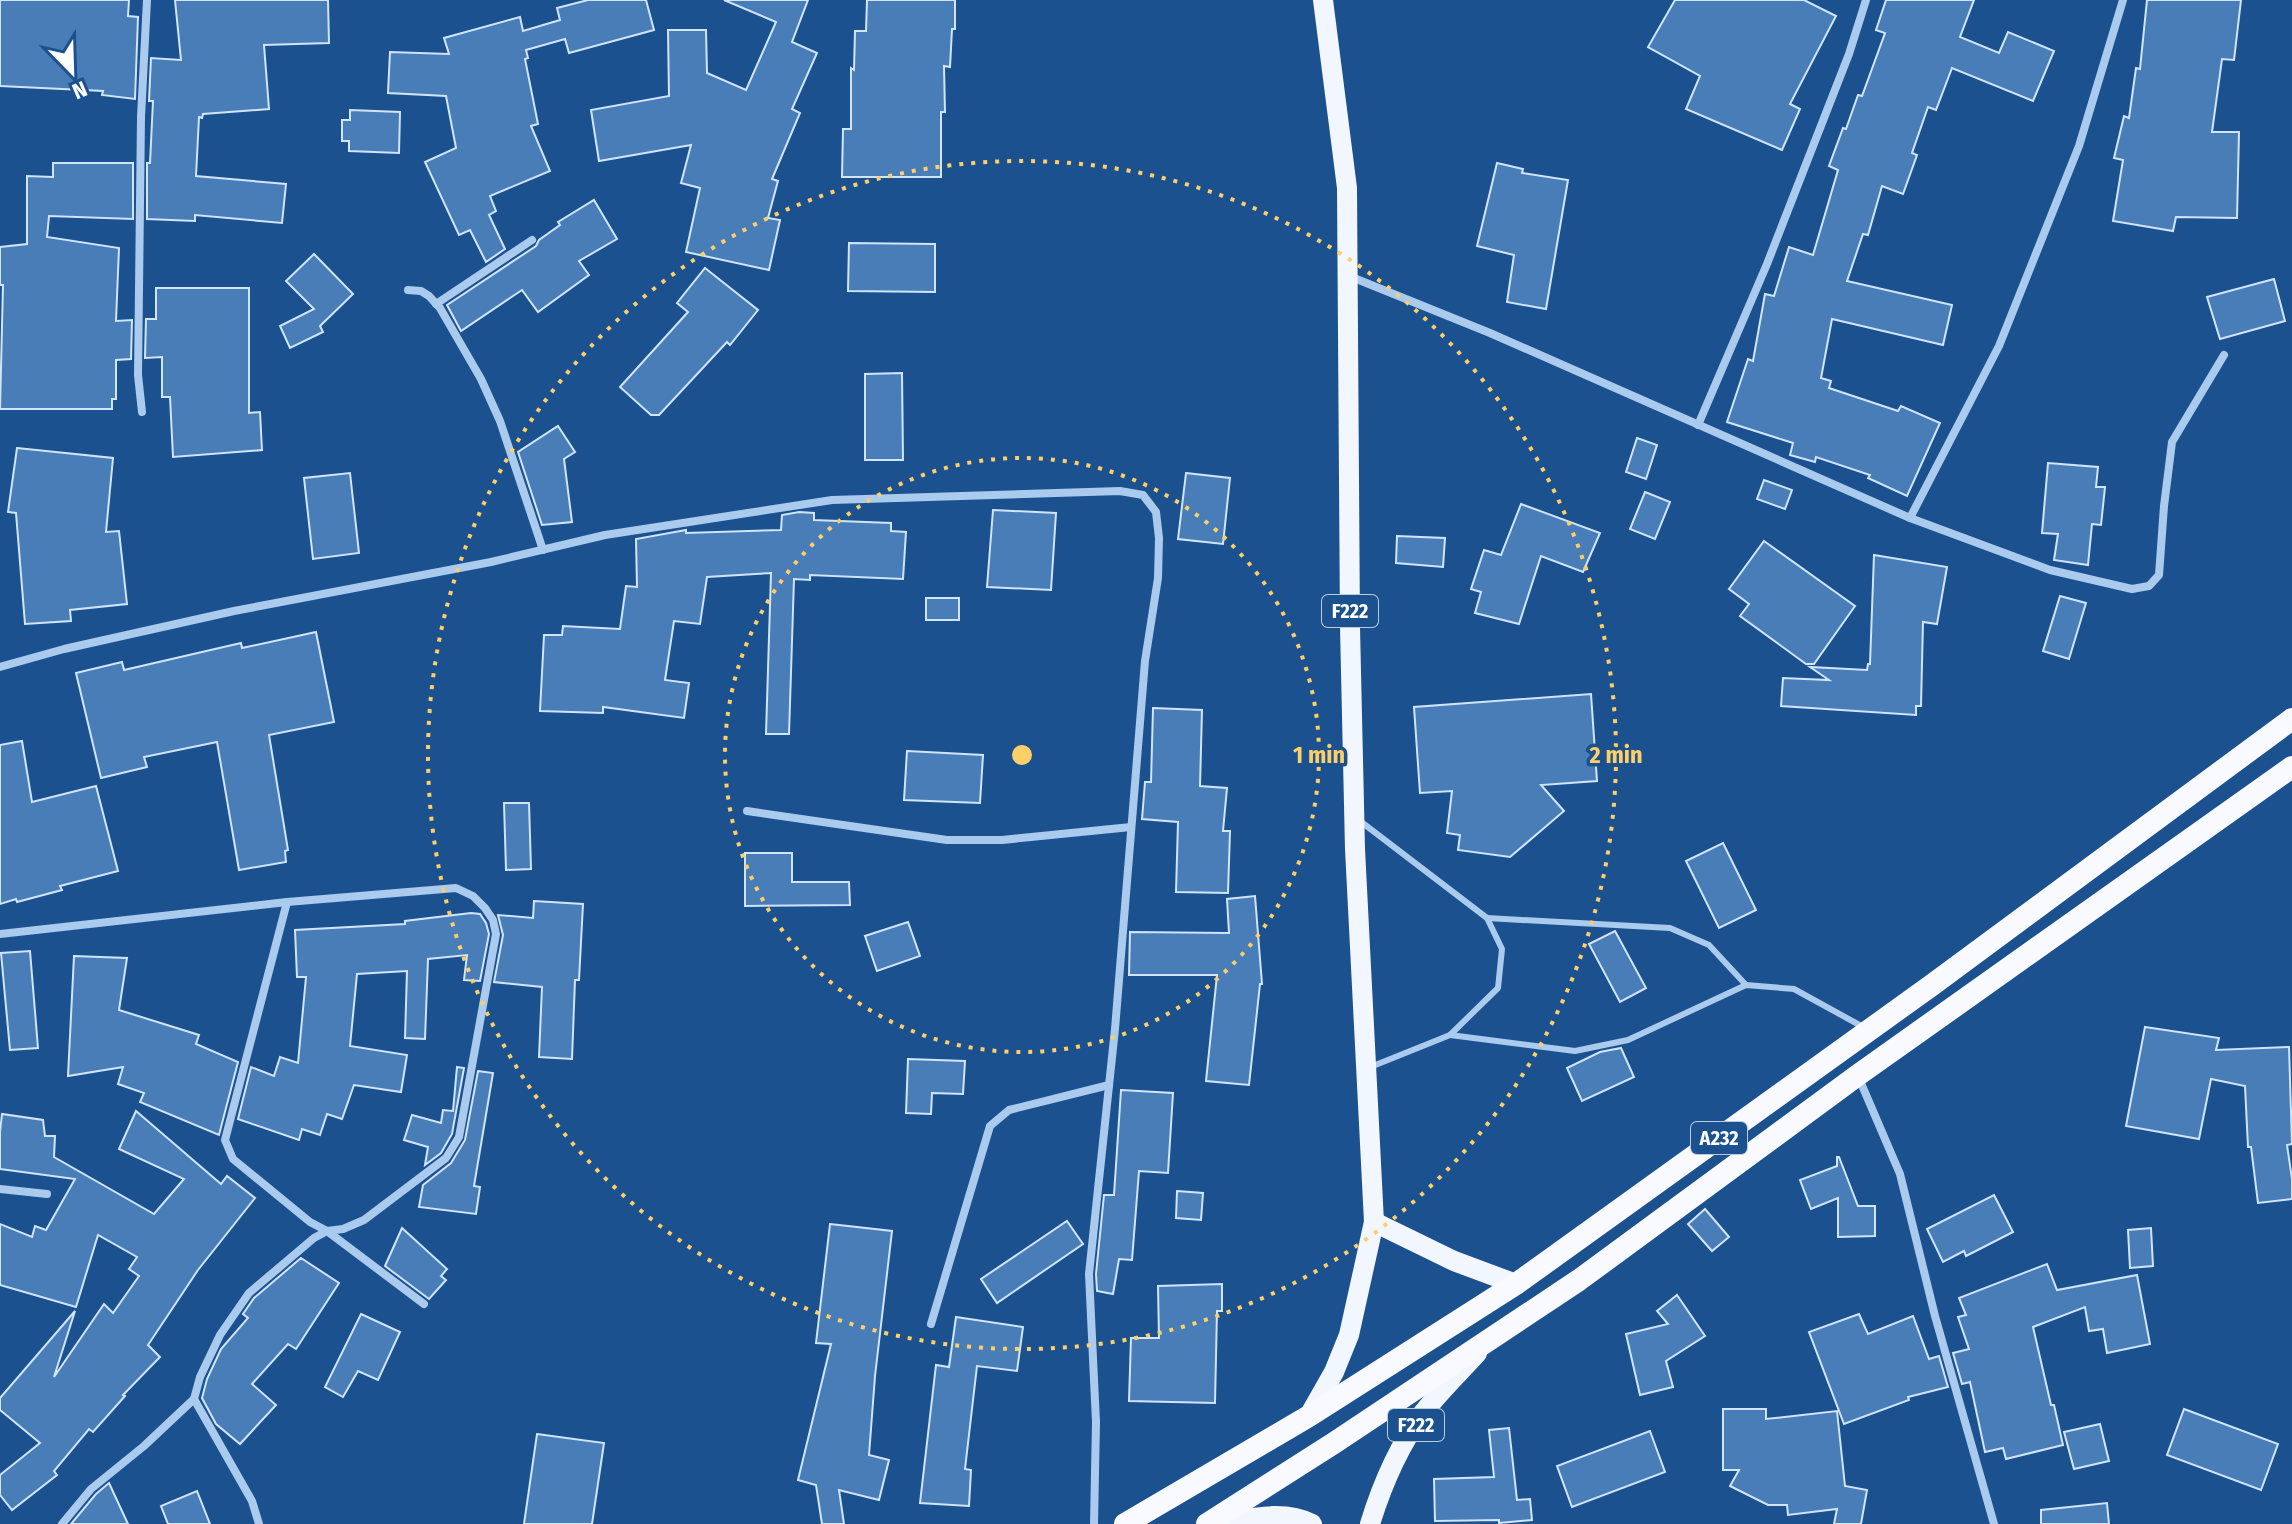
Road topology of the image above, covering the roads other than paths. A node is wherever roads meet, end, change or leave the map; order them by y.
1 (147, 0) edge
2 (1323, 0) edge
3 (1866, 0) edge
4 (2123, 0) edge
5 (532, 240) dead end
6 (1348, 276) junction
7 (408, 290) dead end
8 (436, 304) junction
9 (2224, 355) dead end
10 (142, 412) dead end
11 (1698, 425) junction
12 (1910, 518) junction
13 (543, 550) junction
14 (0, 667) edge
15 (2292, 719) edge
16 (2292, 767) edge
17 (747, 811) dead end
18 (1354, 816) junction
19 (1131, 827) junction
20 (287, 902) junction
21 (1487, 918) junction
22 (0, 934) edge
23 (1746, 985) junction
24 (1869, 1030) junction
25 (1450, 1035) junction
26 (1366, 1069) junction
27 (1858, 1075) junction
28 (1109, 1085) junction
29 (0, 1189) edge
30 (47, 1194) dead end
31 (1374, 1222) junction
32 (327, 1231) junction
33 (1516, 1284) junction
34 (424, 1304) dead end
35 (931, 1324) dead end
36 (1488, 1341) junction
37 (194, 1399) junction
38 (1309, 1416) junction
39 (62, 1524) edge
40 (259, 1524) edge
41 (1094, 1524) edge
42 (1125, 1524) edge
43 (1207, 1524) edge
44 (1217, 1524) edge
45 (1312, 1524) edge
46 (1370, 1524) edge
47 (1994, 1524) edge

1 - 10 street
2 - 6 main road, F222
3 - 11 street
4 - 12 street
5 - 8 street
6 - 11 street
6 - 18 main road, F222
7 - 8 street
8 - 13 street
9 - 12 street
11 - 12 street
13 - 14 street
13 - 19 street
15 - 24 highway, A232
16 - 27 highway, A232
17 - 19 street
18 - 21 lane
18 - 26 main road, F222
19 - 28 street
20 - 22 street
20 - 32 street
20 - 32 street
21 - 23 lane
21 - 25 lane
23 - 24 lane
23 - 25 lane
24 - 33 highway, A232
25 - 26 lane
26 - 31 main road, F222
27 - 36 highway, A232
27 - 47 street
28 - 35 street
28 - 41 street
29 - 30 street
31 - 33 main road
31 - 38 main road, F222
32 - 34 street
32 - 37 street
33 - 38 highway, A232
36 - 43 highway, A232
36 - 46 main road, F222
37 - 39 street
37 - 40 street
38 - 42 highway, A232
44 - 45 main road

